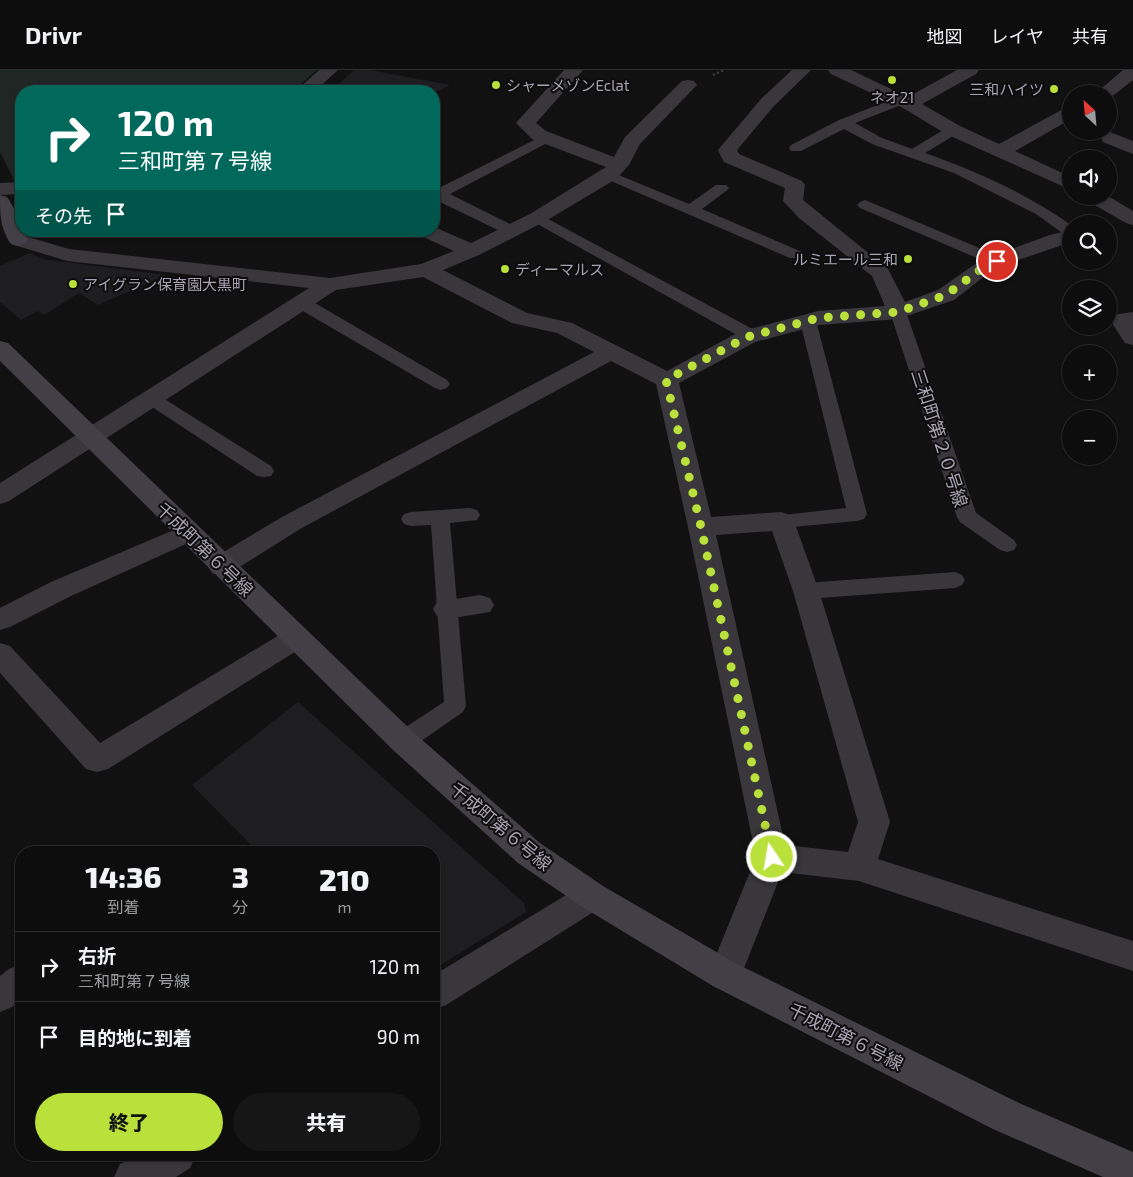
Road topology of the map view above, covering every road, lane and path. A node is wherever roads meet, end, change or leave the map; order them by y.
1 (329, 70) edge
2 (574, 70) edge
3 (802, 70) edge
4 (837, 70) edge
5 (970, 70) edge
6 (1133, 71) edge
7 (312, 85) edge
8 (688, 85) dead end
9 (1115, 85) edge
10 (905, 102) junction
11 (1062, 117) edge
12 (844, 123) junction
13 (954, 130) junction
14 (546, 138) junction
15 (1115, 140) edge
16 (796, 148) dead end
17 (1133, 148) edge
18 (1001, 150) junction
19 (915, 153) junction
20 (614, 170) junction
21 (1062, 180) edge
22 (15, 188) edge
23 (722, 188) dead end
24 (0, 189) edge
25 (0, 201) edge
26 (865, 205) dead end
27 (1108, 205) edge
28 (691, 210) junction
29 (537, 218) junction
30 (1133, 220) edge
31 (1062, 226) edge
32 (1133, 226) edge
33 (1117, 229) edge
34 (512, 231) junction
35 (15, 234) edge
36 (17, 237) edge
37 (440, 237) edge
38 (1062, 238) edge
39 (472, 251) junction
40 (796, 255) dead end
41 (997, 261) junction
42 (426, 270) junction
43 (330, 284) junction
44 (302, 303) junction
45 (898, 312) junction
46 (1133, 319) edge
47 (808, 321) junction
48 (752, 336) junction
49 (1133, 338) edge
50 (0, 348) edge
51 (611, 352) junction
52 (666, 380) junction
53 (441, 384) dead end
54 (152, 399) junction
55 (92, 438) junction
56 (264, 471) dead end
57 (0, 495) edge
58 (470, 514) dead end
59 (440, 517) junction
60 (411, 519) dead end
61 (781, 521) junction
62 (701, 527) junction
63 (188, 533) junction
64 (1007, 544) dead end
65 (222, 566) junction
66 (955, 580) dead end
67 (806, 591) junction
68 (480, 605) dead end
69 (447, 609) junction
70 (0, 620) edge
71 (296, 638) junction
72 (0, 654) edge
73 (403, 741) junction
74 (772, 857) junction
75 (859, 867) junction
76 (592, 896) junction
77 (1133, 956) edge
78 (725, 975) junction
79 (15, 985) edge
80 (440, 990) edge
81 (0, 996) edge
82 (168, 1161) edge
83 (1133, 1171) edge
84 (132, 1177) edge

1 - 7 street
2 - 14 street
3 - 45 street
4 - 10 street
5 - 10 street
6 - 9 street
8 - 20 street
10 - 12 lane
10 - 13 street
11 - 18 street
12 - 16 lane
12 - 19 lane
13 - 18 street
13 - 19 lane
14 - 20 street
14 - 34 lane
15 - 17 street
18 - 21 street
19 - 31 lane
20 - 28 lane
20 - 29 street
22 - 24 street
23 - 28 lane
25 - 35 street
26 - 41 lane
27 - 30 street
28 - 40 lane
29 - 34 street
29 - 48 lane
32 - 33 street
34 - 39 street
36 - 43 street
37 - 39 street
38 - 41 street
39 - 42 street
41 - 45 street
42 - 43 street
42 - 51 street
43 - 44 street
44 - 53 lane
44 - 54 street
45 - 47 street
45 - 64 lane, 三和町第２０号線
46 - 49 street
47 - 48 street
47 - 61 lane
48 - 52 street
50 - 55 street, 千成町第６号線
51 - 52 street
51 - 65 street
52 - 62 street
54 - 55 street
54 - 56 lane
55 - 57 street
55 - 63 street, 千成町第６号線
58 - 59 lane
59 - 60 lane
59 - 69 lane
61 - 62 street
61 - 67 street
62 - 74 street
63 - 65 street, 千成町第６号線
63 - 70 street
65 - 71 street, 千成町第６号線
66 - 67 lane
67 - 75 street
68 - 69 street
69 - 73 lane
71 - 72 street
71 - 73 street, 千成町第６号線
73 - 76 street, 千成町第６号線
74 - 75 street
74 - 78 street
75 - 77 street
76 - 78 street, 千成町第６号線
76 - 80 street
78 - 83 street, 千成町第６号線
79 - 81 street
82 - 84 street

